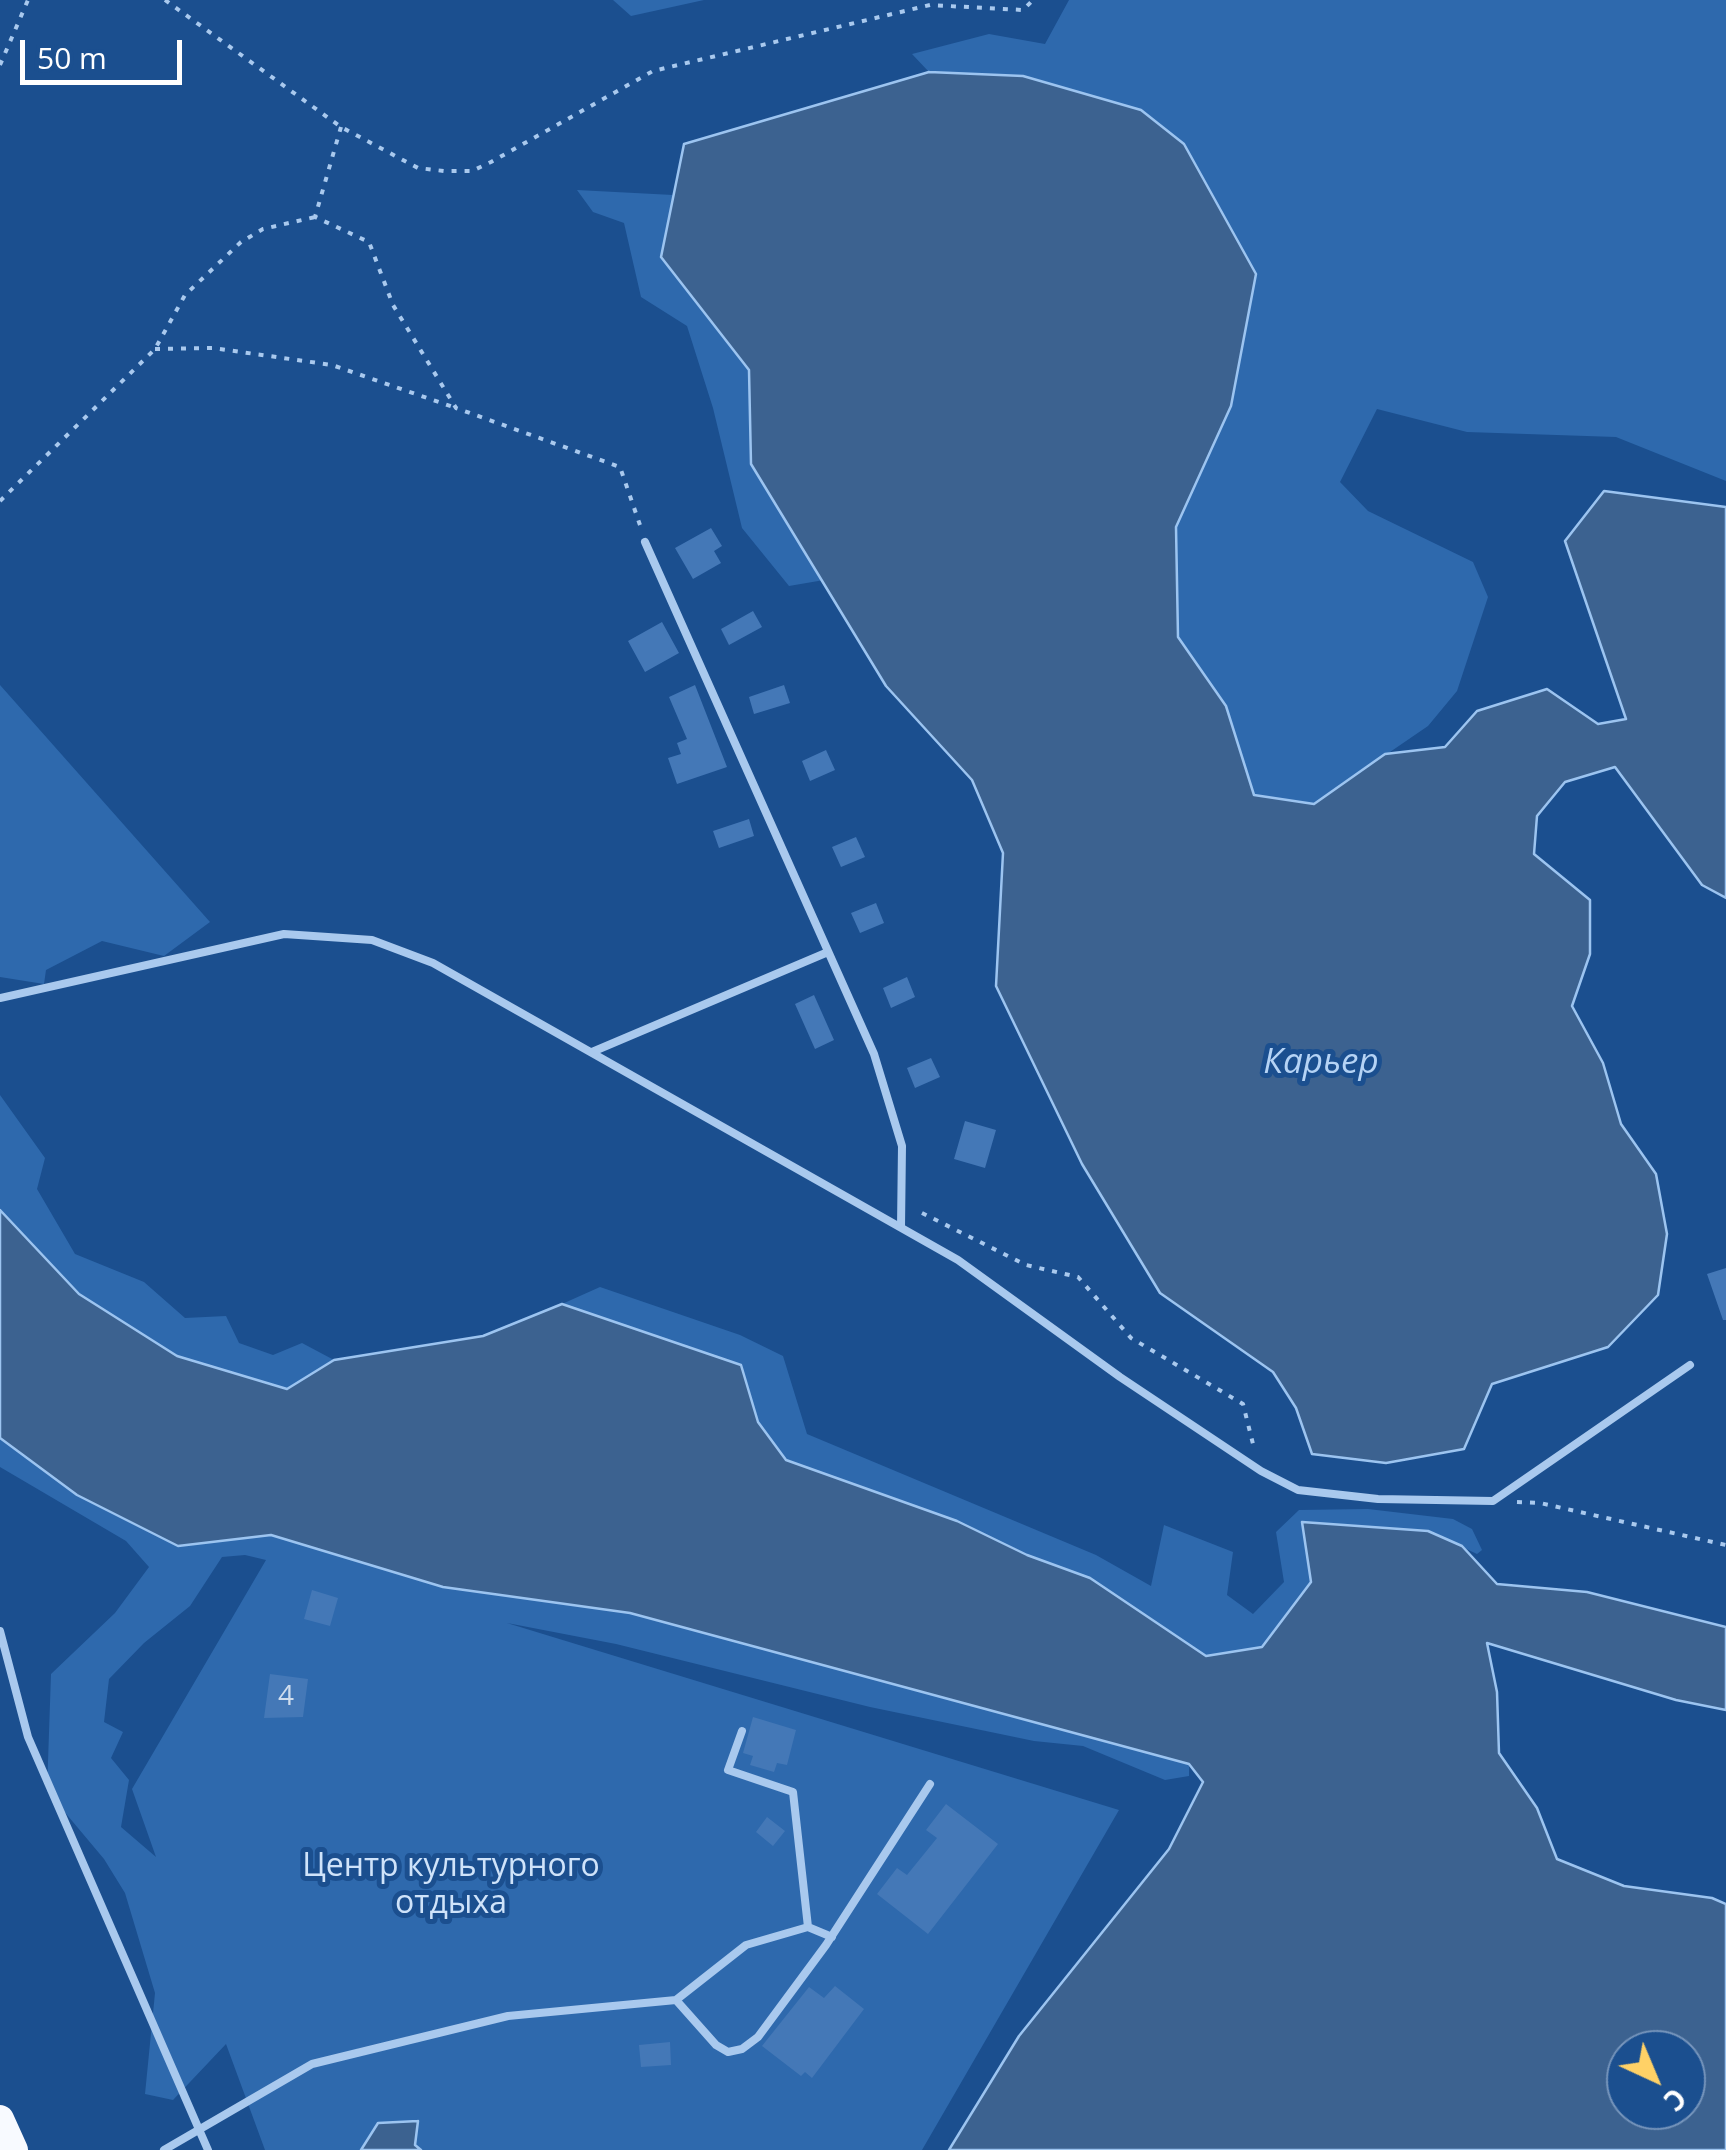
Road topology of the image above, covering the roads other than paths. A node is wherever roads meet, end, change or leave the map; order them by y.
1 (646, 542) road end
2 (828, 952) junction
3 (0, 998) edge
4 (592, 1052) junction
5 (901, 1227) junction
6 (1690, 1364) dead end
7 (0, 1632) edge
8 (742, 1731) dead end
9 (930, 1784) dead end
10 (808, 1927) junction
11 (832, 1937) junction
12 (676, 2000) junction
13 (0, 2119) edge
14 (199, 2133) junction
15 (14, 2150) edge
16 (164, 2150) edge
17 (208, 2150) edge

1 - 2 lane
2 - 4 lane
2 - 5 lane
3 - 4 lane
4 - 5 lane
5 - 6 lane
7 - 14 lane
8 - 10 lane
9 - 11 lane
10 - 11 lane
10 - 12 lane
11 - 12 lane
12 - 14 lane
13 - 15 highway
14 - 16 lane
14 - 17 lane

